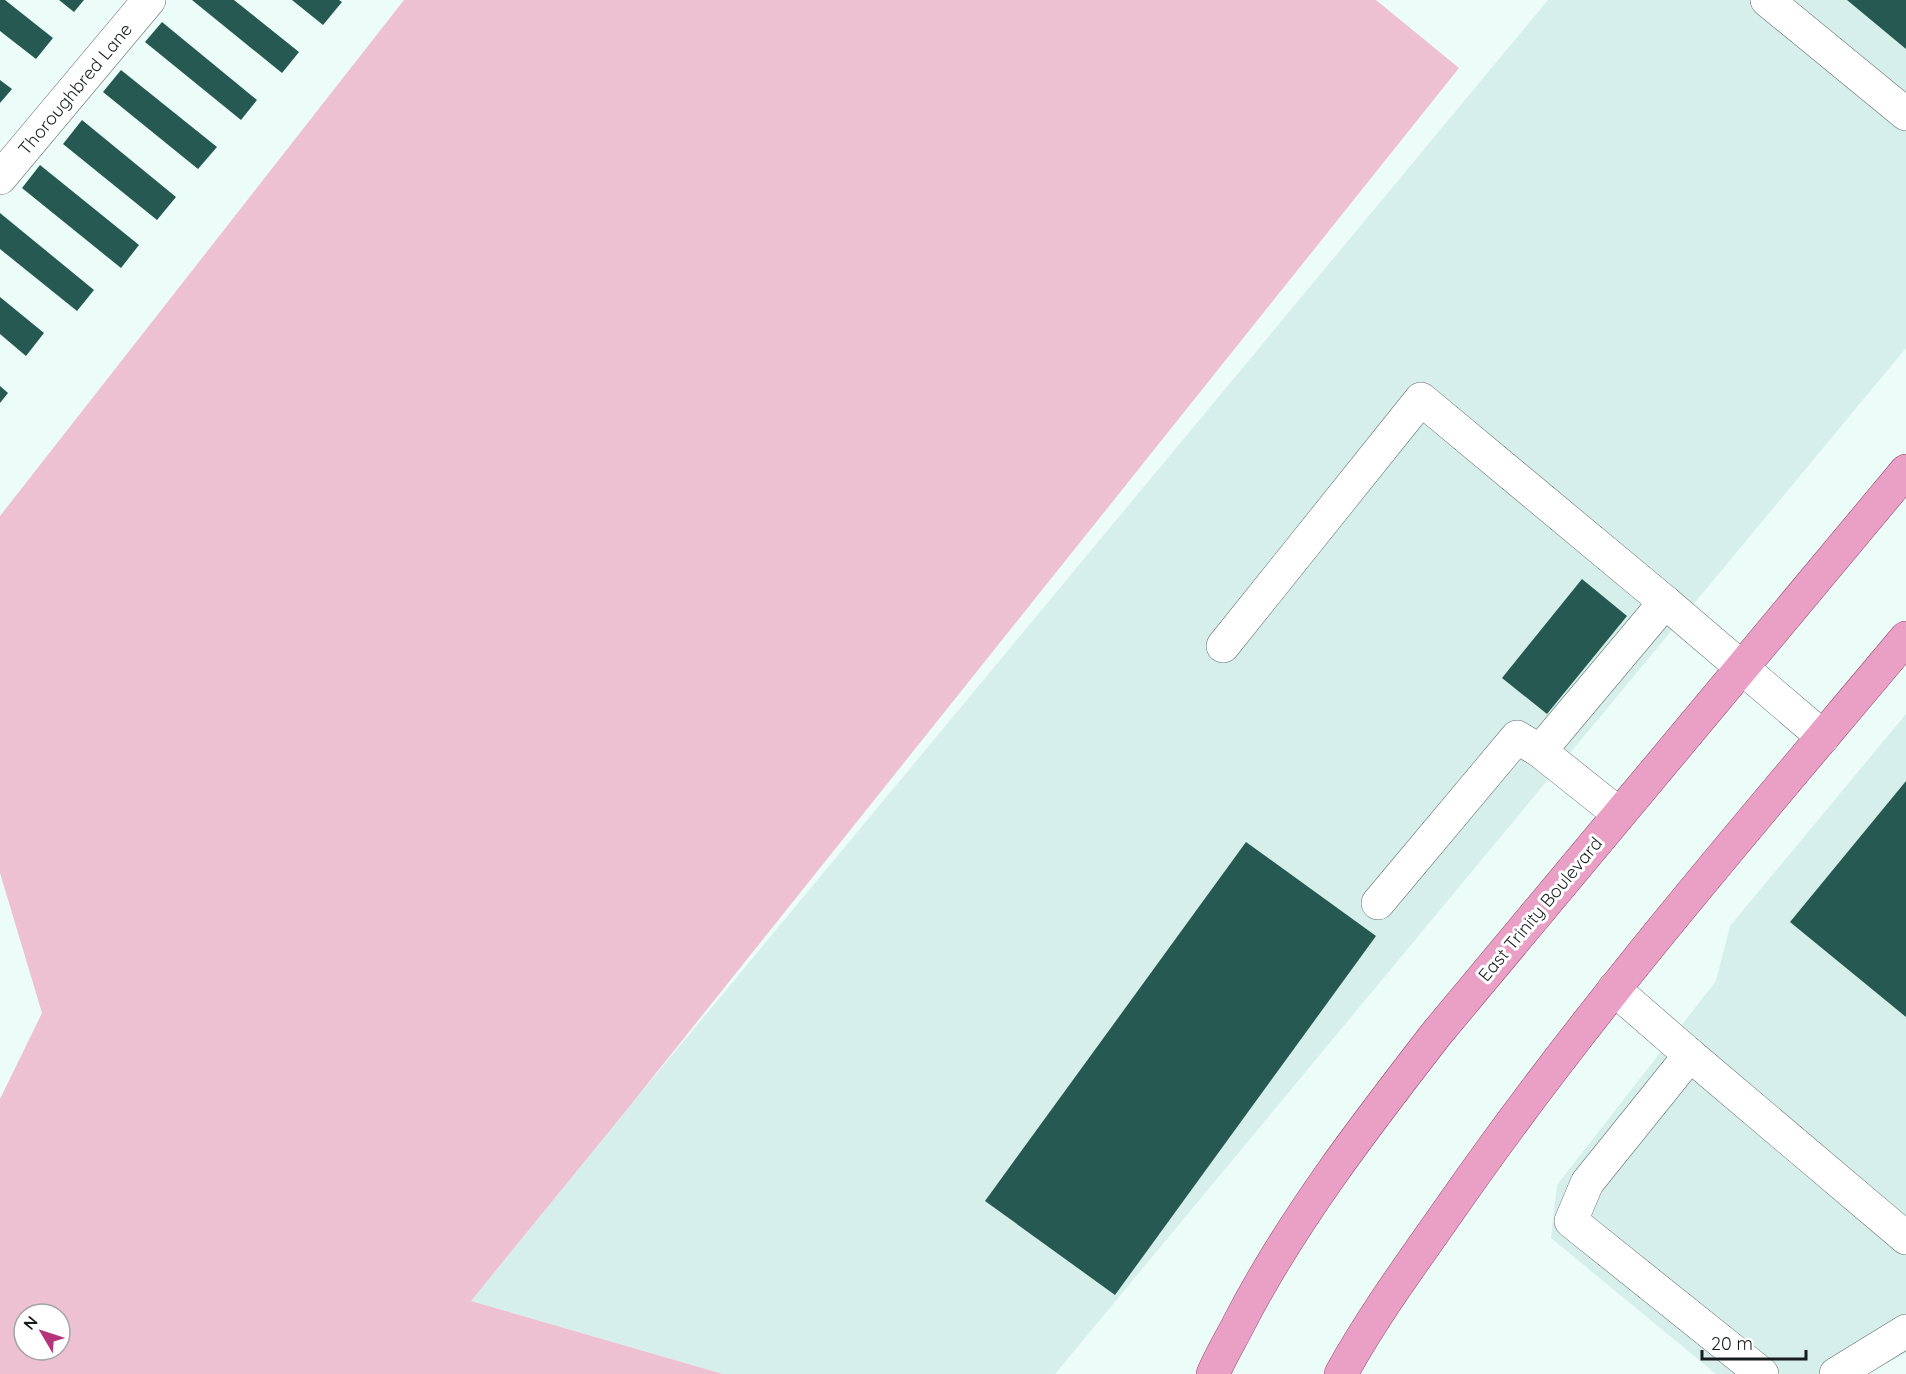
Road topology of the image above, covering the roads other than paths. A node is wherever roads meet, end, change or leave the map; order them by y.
1 (149, 0) edge
2 (1767, 0) edge
3 (1906, 114) edge
4 (0, 178) edge
5 (1906, 471) edge
6 (1665, 602) junction
7 (1906, 638) edge
8 (1223, 646) dead end
9 (1743, 668) junction
10 (1823, 737) junction
11 (1540, 751) junction
12 (1619, 814) junction
13 (1378, 903) dead end
14 (1614, 988) junction
15 (1690, 1055) junction
16 (1906, 1238) edge
17 (1906, 1331) edge
18 (1213, 1374) edge
19 (1341, 1374) edge
20 (1762, 1374) edge
21 (1836, 1374) edge

1 - 4 street, Thoroughbred Lane
2 - 3 street
5 - 9 main road, East Trinity Boulevard
6 - 8 street
6 - 9 street
6 - 11 street
7 - 10 main road
9 - 10 street
9 - 12 main road, East Trinity Boulevard
10 - 14 main road
11 - 12 street
11 - 13 street
12 - 18 main road, East Trinity Boulevard
14 - 15 street
14 - 19 main road
15 - 16 street
15 - 20 street
17 - 21 street

